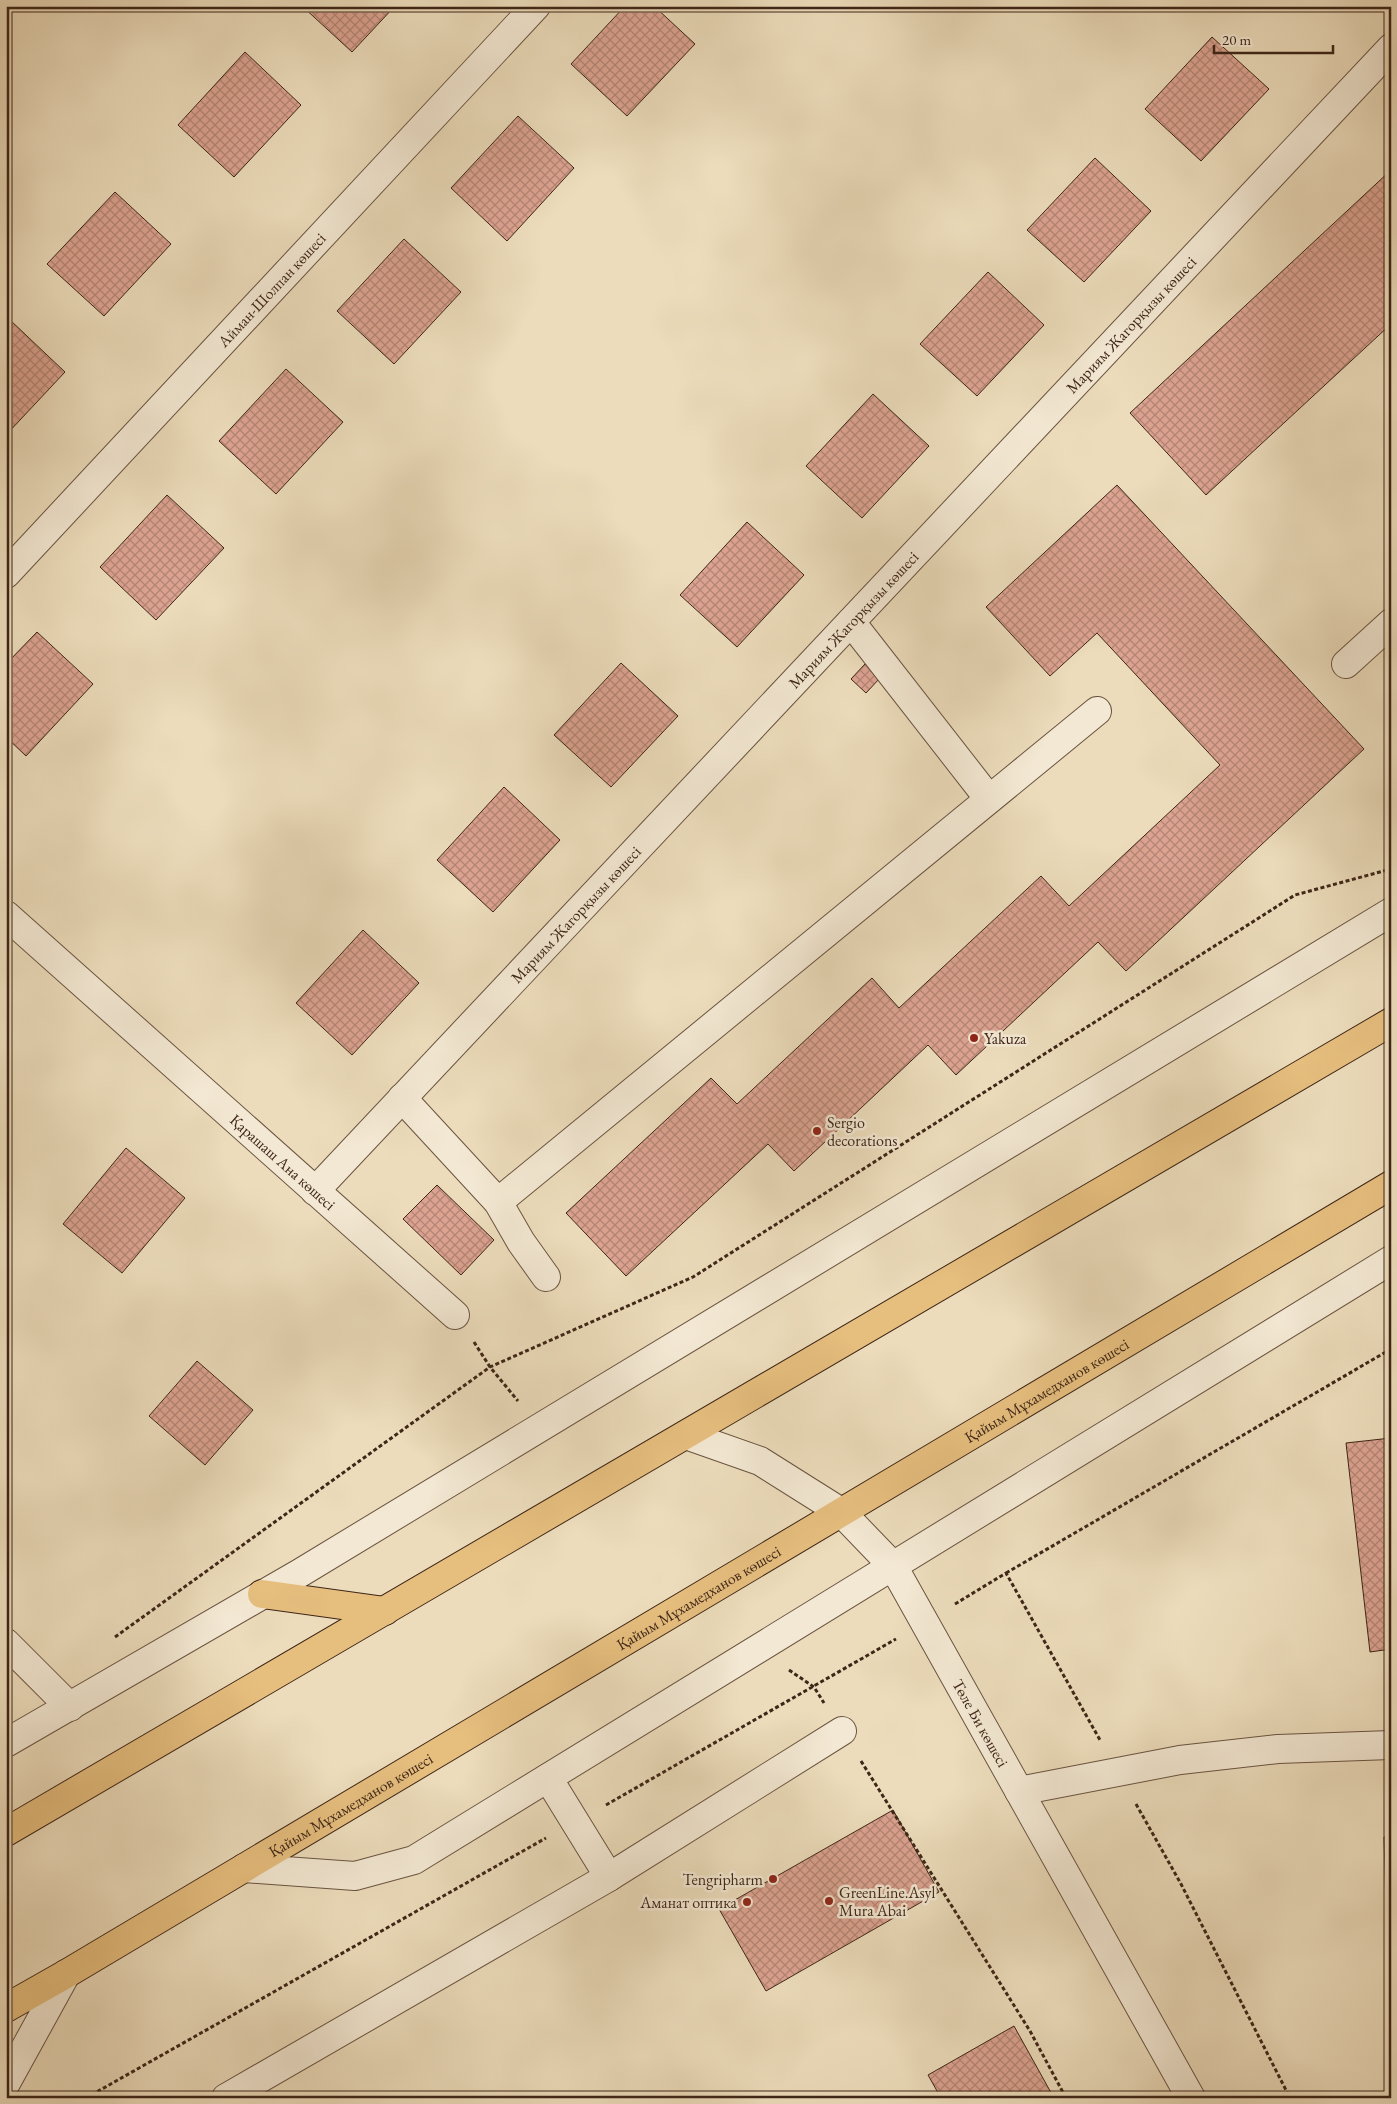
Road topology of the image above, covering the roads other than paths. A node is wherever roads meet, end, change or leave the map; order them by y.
1 (536, 6) edge
2 (1391, 48) edge
3 (6, 574) edge
4 (851, 622) junction
5 (1391, 623) edge
6 (1346, 664) dead end
7 (1096, 711) dead end
8 (989, 799) junction
9 (1391, 912) edge
10 (6, 915) edge
11 (1391, 1022) edge
12 (402, 1098) junction
13 (1391, 1186) edge
14 (315, 1190) junction
15 (498, 1202) junction
16 (1391, 1260) edge
17 (546, 1277) dead end
18 (455, 1315) road end
19 (686, 1435) junction
20 (840, 1512) junction
21 (893, 1566) junction
22 (262, 1594) junction
23 (385, 1611) junction
24 (6, 1642) edge
25 (70, 1706) junction
26 (842, 1731) road end
27 (6, 1743) edge
28 (1391, 1745) edge
29 (548, 1778) junction
30 (1019, 1791) junction
31 (6, 1832) edge
32 (244, 1868) junction
33 (609, 1877) junction
34 (66, 1974) junction
35 (6, 2008) edge
36 (6, 2083) edge
37 (226, 2098) edge
38 (1191, 2098) edge

1 - 3 street, Айман-Шолпан көшесі
2 - 4 street, Мариям Жагорқызы көшесі
4 - 8 street
4 - 12 street, Мариям Жагорқызы көшесі
5 - 6 street
7 - 8 street
8 - 15 street
9 - 22 street
10 - 14 street, Қарашаш Ана көшесі
11 - 19 main road
12 - 14 street, Мариям Жагорқызы көшесі
12 - 15 street
13 - 20 main road, Қайым Мұхамедханов көшесі
14 - 18 street, Қарашаш Ана көшесі
15 - 17 street
16 - 21 street
19 - 20 street, Төле Би көшесі
19 - 23 main road
20 - 21 street, Төле Би көшесі
20 - 32 main road, Қайым Мұхамедханов көшесі
21 - 29 street
21 - 30 street, Төле Би көшесі
22 - 23 main road
22 - 25 street
23 - 31 main road
24 - 25 street
25 - 27 street
26 - 33 street
28 - 30 street
29 - 32 street
29 - 33 street
30 - 38 street, Төле Би көшесі
32 - 34 main road, Қайым Мұхамедханов көшесі
33 - 37 street
34 - 35 main road, Қайым Мұхамедханов көшесі
34 - 36 street

